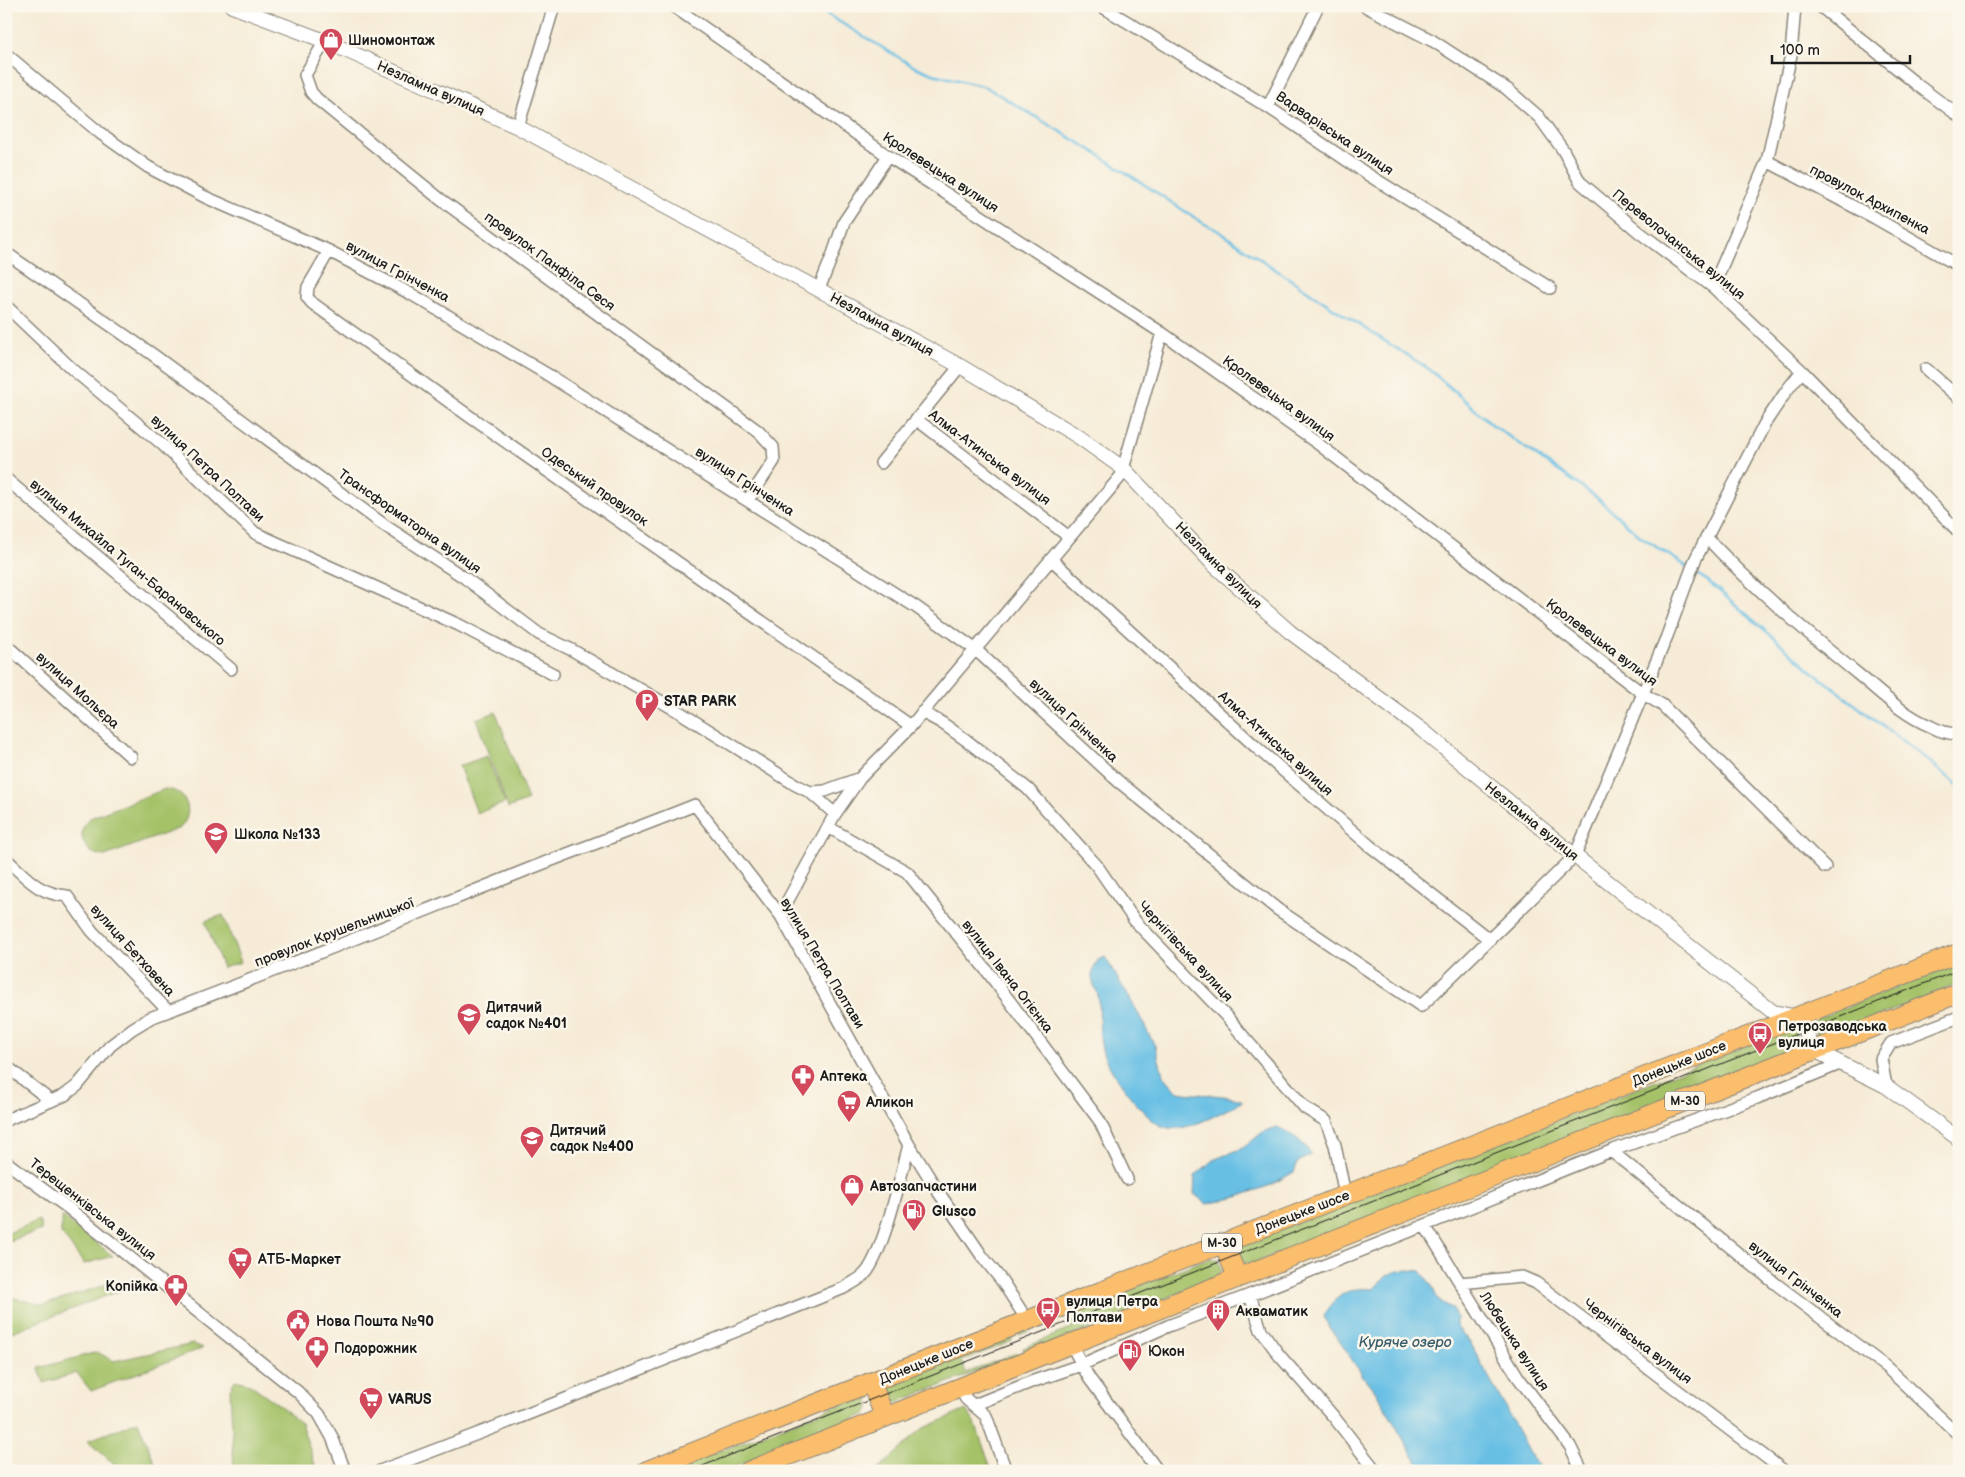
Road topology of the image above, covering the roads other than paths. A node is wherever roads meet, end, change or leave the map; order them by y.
1 (232, 6) edge
2 (554, 6) edge
3 (672, 6) edge
4 (1101, 6) edge
5 (1318, 6) edge
6 (1365, 6) edge
7 (1795, 6) edge
8 (1820, 6) edge
9 (325, 42) junction
10 (6, 54) edge
11 (1268, 107) junction
12 (1959, 116) edge
13 (518, 127) junction
14 (888, 156) junction
15 (1767, 161) junction
16 (329, 252) junction
17 (6, 253) edge
18 (1959, 266) edge
19 (1713, 287) junction
20 (1550, 288) dead end
21 (819, 289) junction
22 (6, 306) edge
23 (1162, 333) junction
24 (960, 366) junction
25 (1926, 369) dead end
26 (1802, 371) junction
27 (1959, 398) edge
28 (916, 419) junction
29 (881, 462) dead end
30 (1124, 469) junction
31 (6, 479) edge
32 (748, 500) junction
33 (1958, 529) edge
34 (1069, 537) junction
35 (1707, 538) junction
36 (1051, 559) junction
37 (6, 646) edge
38 (976, 650) junction
39 (231, 669) dead end
40 (553, 674) dead end
41 (1642, 693) junction
42 (922, 712) junction
43 (911, 726) junction
44 (1959, 734) edge
45 (130, 757) dead end
46 (860, 778) junction
47 (810, 792) junction
48 (695, 805) joint
49 (835, 814) junction
50 (828, 828) junction
51 (1575, 856) junction
52 (6, 858) edge
53 (1825, 867) dead end
54 (781, 916) junction
55 (1490, 940) junction
56 (1959, 953) edge
57 (1959, 993) edge
58 (168, 1012) junction
59 (1959, 1017) edge
60 (1798, 1018) junction
61 (1814, 1050) junction
62 (1842, 1063) junction
63 (6, 1066) edge
64 (1886, 1086) junction
65 (51, 1101) junction
66 (6, 1120) edge
67 (1959, 1139) edge
68 (909, 1144) junction
69 (1611, 1151) junction
70 (6, 1162) edge
71 (1127, 1179) dead end
72 (1345, 1196) junction
73 (1399, 1215) junction
74 (1424, 1226) junction
75 (1407, 1233) junction
76 (1223, 1243) junction
77 (1238, 1278) junction
78 (1460, 1283) junction
79 (1250, 1295) junction
80 (1027, 1320) junction
81 (1071, 1344) junction
82 (1081, 1365) junction
83 (871, 1382) junction
84 (960, 1388) junction
85 (974, 1405) junction
86 (885, 1417) junction
87 (1959, 1435) edge
88 (345, 1471) edge
89 (380, 1471) edge
90 (646, 1471) edge
91 (749, 1471) edge
92 (1006, 1471) edge
93 (1158, 1471) edge
94 (1376, 1471) edge
95 (1582, 1471) edge
96 (1784, 1471) edge

1 - 9 street, Незламна вулиця
2 - 13 street
3 - 14 street, Кролевецька вулиця
4 - 11 street, Варварівська вулиця
5 - 11 street
6 - 19 street, Переволочанська вулиця
7 - 15 street
8 - 12 street
9 - 13 street, Незламна вулиця
9 - 32 street, провулок Панфіла Сеся
10 - 16 street, вулиця Грінченка
11 - 20 street, Варварівська вулиця
13 - 21 street, Незламна вулиця
14 - 21 street, Незламна вулиця
14 - 23 street, Кролевецька вулиця
15 - 18 street, провулок Архипенка
15 - 19 street
16 - 32 street, вулиця Грінченка
16 - 43 street, Одеський провулок
17 - 47 street, Трансформаторна вулиця
19 - 26 street, Переволочанська вулиця
21 - 24 street, Незламна вулиця
22 - 40 street, вулиця Петра Полтави
23 - 30 street
23 - 41 street, Кролевецька вулиця
24 - 28 street
24 - 30 street, Незламна вулиця
25 - 27 street
26 - 33 street, Переволочанська вулиця
26 - 35 street
28 - 29 street
28 - 34 street, Алма-Атинська вулиця
30 - 34 street
30 - 51 street, Незламна вулиця
31 - 39 street, вулиця Михайла Туган-Барановського
32 - 38 street, вулиця Грінченка
34 - 36 street
35 - 41 street
35 - 44 street
36 - 38 street
36 - 55 street, Алма-Атинська вулиця
37 - 45 street, вулиця Мольєра
38 - 42 street
38 - 55 street, вулиця Грінченка
41 - 51 street
41 - 53 street, Кролевецька вулиця
42 - 43 street
42 - 72 street, Чернігівська вулиця
43 - 46 street
46 - 47 street
46 - 49 street
47 - 49 street, Трансформаторна вулиця
48 - 54 street, вулиця Петра Полтави
48 - 58 street, провулок Крушельницької
49 - 50 street
50 - 54 street
50 - 71 street, вулиця Івана Огієнка
51 - 55 street
51 - 60 street, Незламна вулиця
52 - 58 street, вулиця Бетховена
54 - 68 street, вулиця Петра Полтави
56 - 60 highway, Донецьке шосе / М-30
57 - 61 highway, М-30
58 - 65 street, провулок Крушельницької
59 - 64 street
60 - 61 street
60 - 72 highway, Донецьке шосе / М-30
61 - 62 street
61 - 73 highway, М-30
62 - 64 street
62 - 69 street
63 - 65 street
64 - 67 street
65 - 66 street, провулок Крушельницької
68 - 80 street, вулиця Петра Полтави
68 - 89 street
69 - 74 street
69 - 87 street, вулиця Грінченка
70 - 88 street, Терещенківська вулиця
72 - 76 highway, Донецьке шосе / М-30
73 - 75 street
73 - 77 highway, М-30
74 - 75 street
74 - 78 street, Любецька вулиця
75 - 79 street
76 - 77 highway
76 - 80 highway, Донецьке шосе / М-30
77 - 81 highway, М-30
78 - 95 street, Любецька вулиця
78 - 96 street, Чернігівська вулиця
79 - 82 street
79 - 94 street
80 - 83 highway, Донецьке шосе / М-30
81 - 82 street
81 - 84 highway, М-30
82 - 85 street
82 - 93 street
83 - 86 highway
83 - 90 highway, Донецьке шосе / М-30
84 - 85 street
84 - 86 highway, М-30
85 - 92 street
86 - 91 highway, М-30

